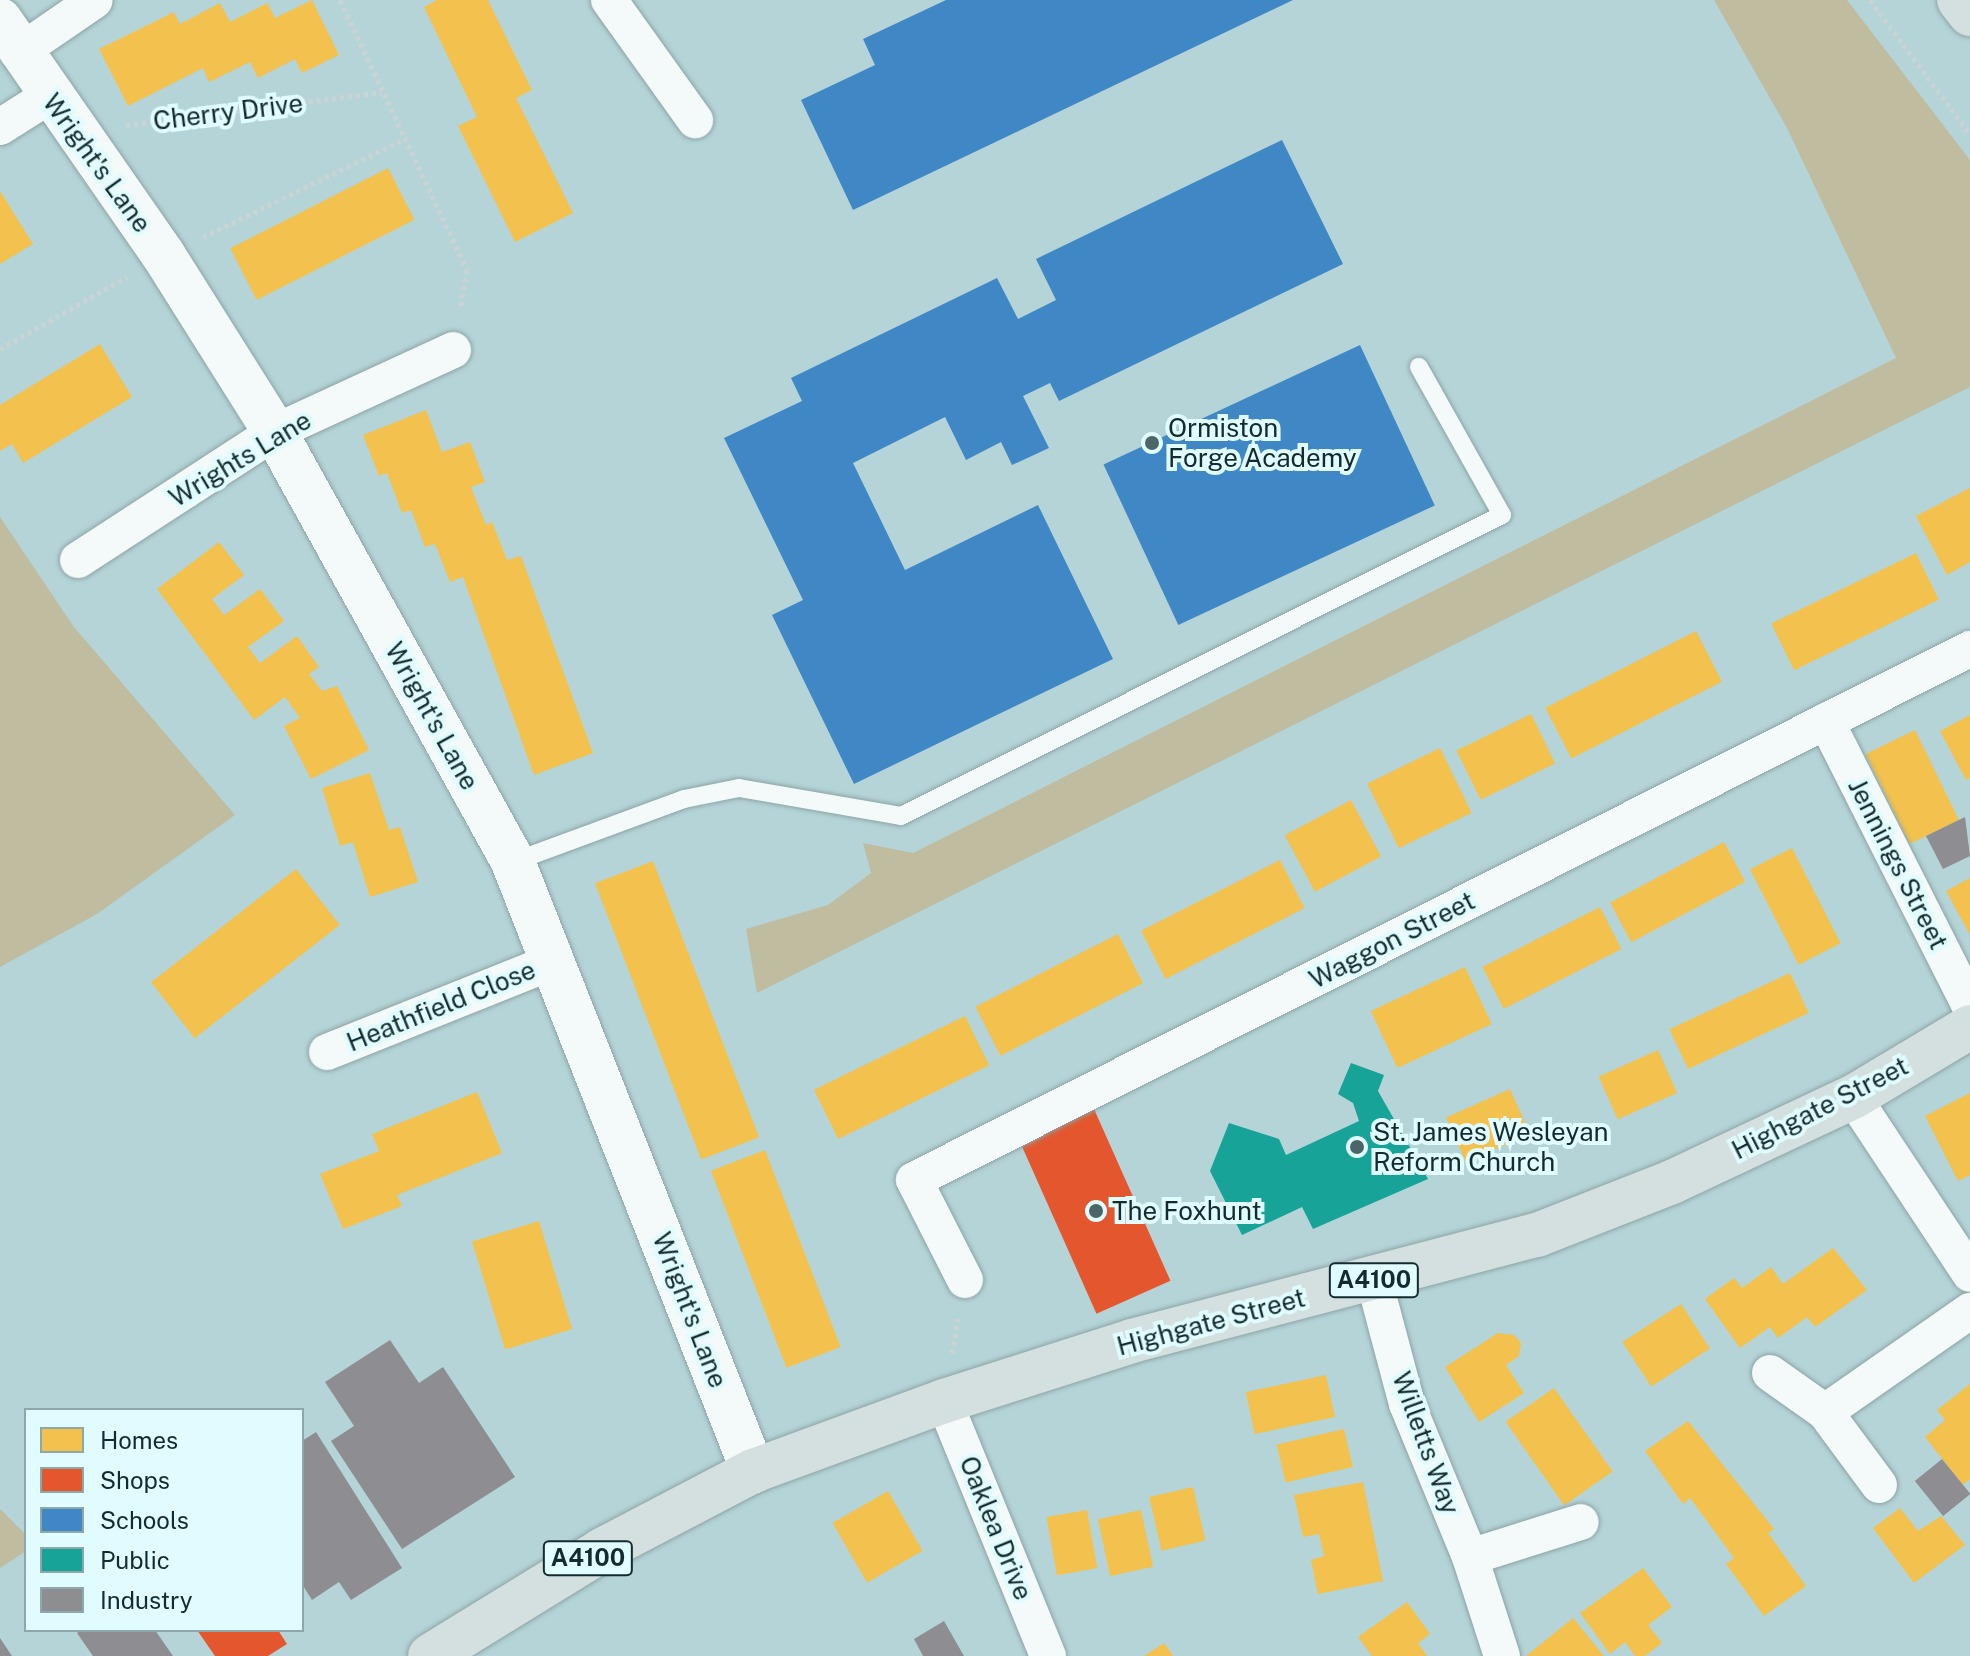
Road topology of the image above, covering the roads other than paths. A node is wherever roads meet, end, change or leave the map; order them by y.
1 (95, 0) edge
2 (609, 0) edge
3 (1959, 0) edge
4 (1970, 14) edge
5 (9, 36) edge
6 (49, 96) junction
7 (695, 120) dead end
8 (0, 127) edge
9 (453, 350) road end
10 (1419, 367) dead end
11 (275, 432) junction
12 (78, 560) dead end
13 (1970, 649) edge
14 (1826, 721) junction
15 (513, 862) junction
16 (555, 961) junction
17 (1970, 1006) edge
18 (1970, 1027) edge
19 (327, 1052) dead end
20 (1853, 1097) junction
21 (1970, 1274) edge
22 (965, 1280) road end
23 (1374, 1280) junction
24 (1970, 1311) edge
25 (1770, 1373) dead end
26 (944, 1401) junction
27 (1825, 1412) junction
28 (753, 1471) junction
29 (1879, 1485) dead end
30 (1581, 1522) dead end
31 (1470, 1557) junction
32 (430, 1656) edge
33 (1048, 1656) edge
34 (1502, 1656) edge

1 - 5 street
2 - 7 street
3 - 4 main road
5 - 6 street, Wright's Lane
6 - 8 street
6 - 11 street, Wright's Lane
9 - 11 street, Wrights Lane
10 - 15 lane
11 - 12 street, Wrights Lane
11 - 15 street, Wright's Lane
13 - 14 street, Waggon Street
14 - 17 street, Jennings Street
14 - 22 street, Waggon Street
15 - 16 street, Wright's Lane
16 - 19 street, Heathfield Close
16 - 28 street, Wright's Lane
18 - 20 main road, Highgate Street / A4100
20 - 21 street
20 - 23 main road, Highgate Street / A4100
23 - 26 main road, Highgate Street / A4100
23 - 31 street, Willetts Way
24 - 27 street
25 - 27 street
26 - 28 main road, Highgate Street / A4100
26 - 33 street, Oaklea Drive
27 - 29 street
28 - 32 main road, A4100
30 - 31 street
31 - 34 street, Willetts Way

